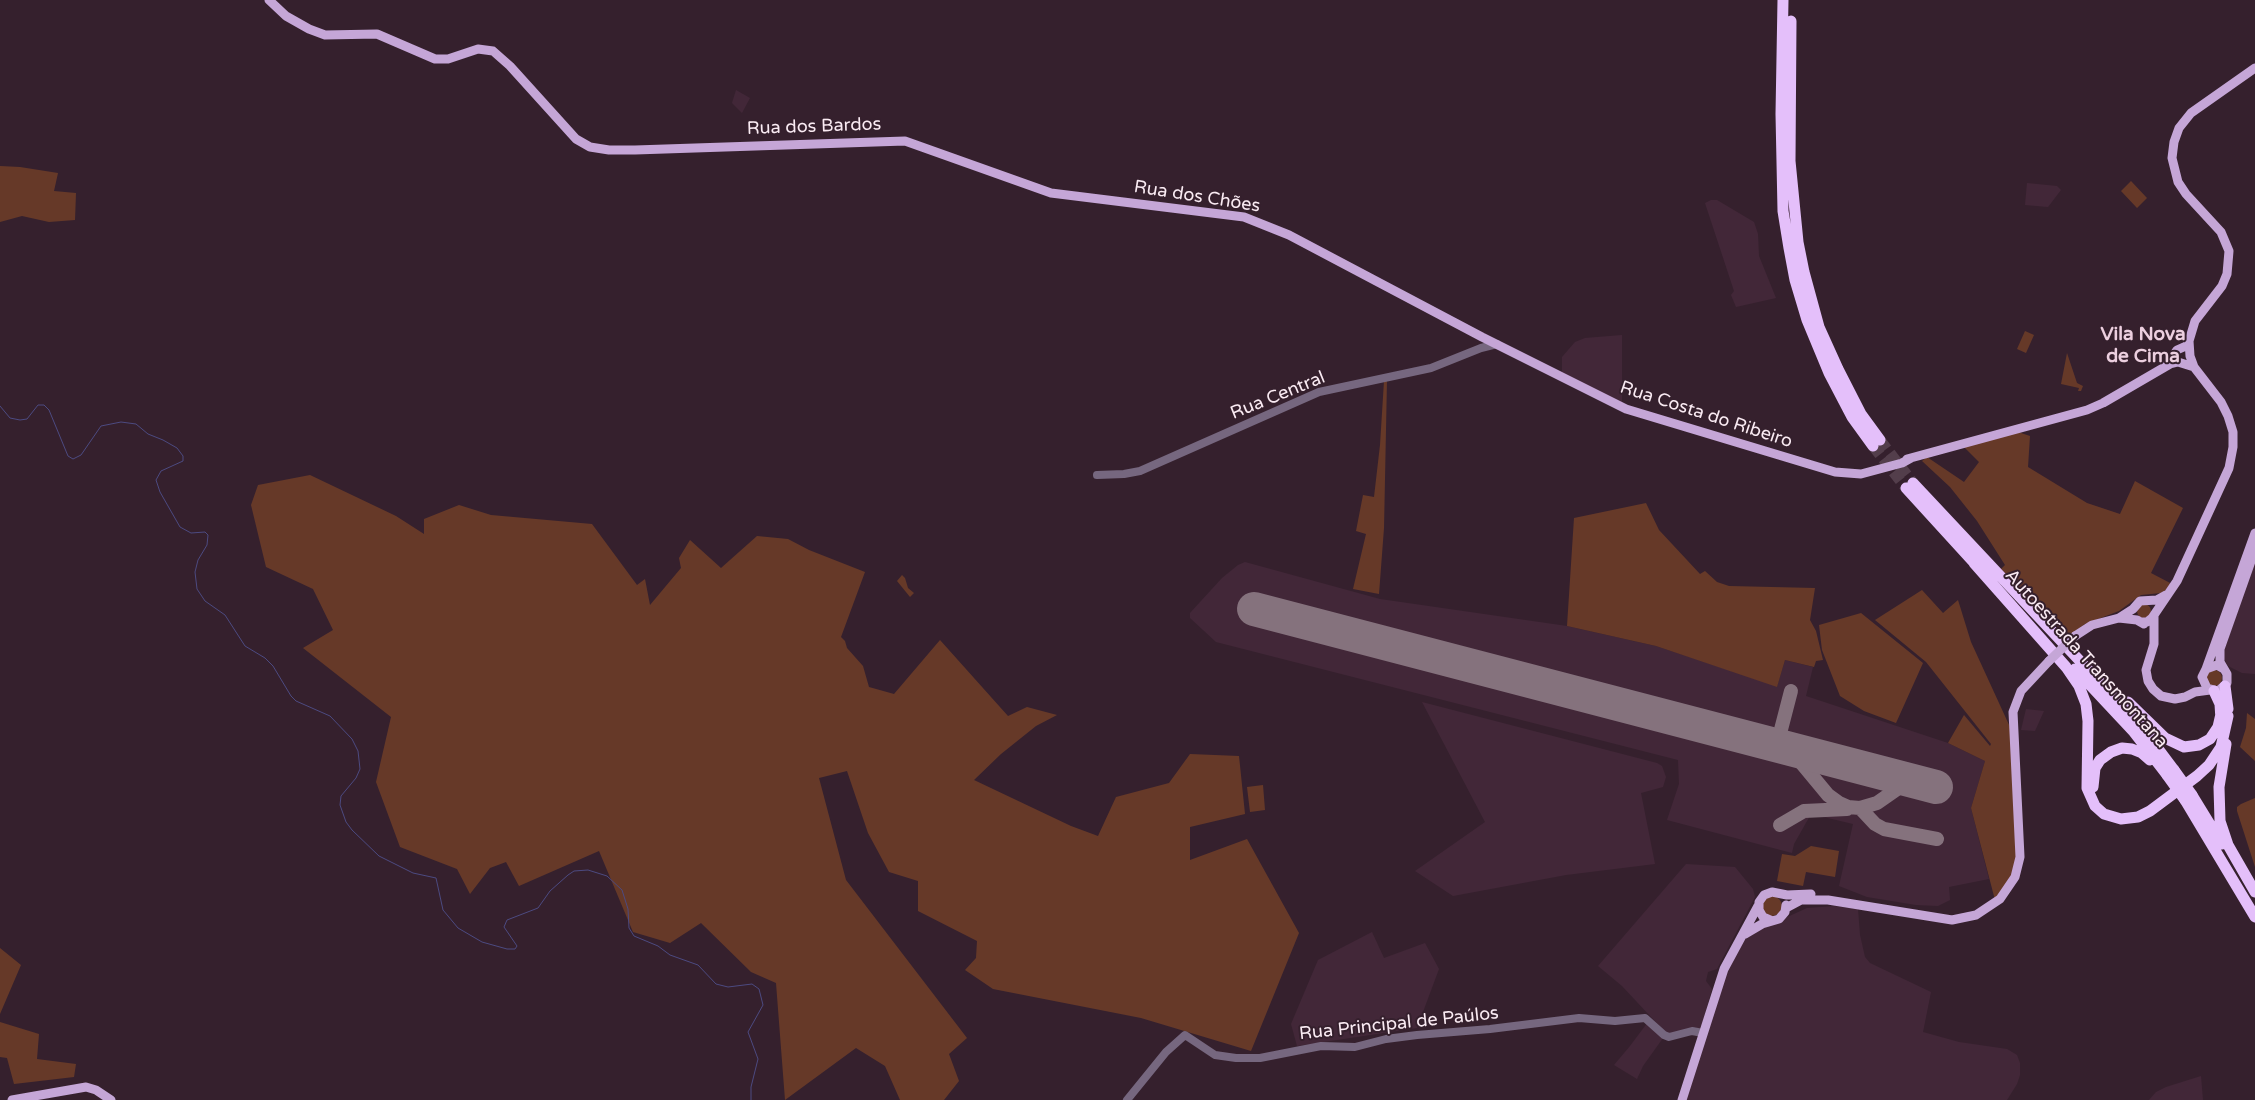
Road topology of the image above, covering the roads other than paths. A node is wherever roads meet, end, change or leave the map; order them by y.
1 (269, 0) edge
2 (1784, 0) edge
3 (1791, 0) edge
4 (2255, 68) edge
5 (945, 156) joint
6 (1482, 337) junction
7 (1497, 344) junction
8 (1474, 350) junction
9 (1510, 351) joint
10 (2184, 354) junction
11 (1097, 475) dead end
12 (1909, 486) tunnel mouth
13 (2255, 533) edge
14 (2255, 550) edge
15 (1978, 560) junction
16 (2168, 594) junction
17 (2146, 601) junction
18 (2133, 609) junction
19 (2154, 615) junction
20 (2119, 618) junction
21 (2139, 621) junction
22 (2154, 636) junction
23 (2224, 668) junction
24 (2204, 673) junction
25 (2225, 686) junction
26 (2212, 691) junction
27 (2195, 692) junction
28 (2225, 715) junction
29 (2168, 774) junction
30 (2255, 892) edge
31 (1779, 894) junction
32 (1828, 900) junction
33 (1758, 906) junction
34 (1786, 908) junction
35 (2254, 908) edge
36 (1770, 920) junction
37 (1744, 935) junction
38 (1703, 1032) junction
39 (12, 1100) edge
40 (111, 1100) edge
41 (1128, 1100) edge
42 (1682, 1100) edge

1 - 5 main road, Rua dos Bardos
2 - 3 highway
4 - 10 main road
5 - 6 main road, Rua dos Chões
6 - 7 main road, Rua dos Chões
6 - 8 street
7 - 8 street, Rua Central
7 - 9 main road, Rua dos Chões
8 - 11 street, Rua Central
9 - 10 main road, Rua Costa do Ribeiro
10 - 16 main road
12 - 15 highway, Autoestrada Transmontana
13 - 24 main road
14 - 23 main road
15 - 28 highway
15 - 28 highway
15 - 29 highway, Autoestrada Transmontana
16 - 17 main road
16 - 19 main road
17 - 18 main road
17 - 19 main road
18 - 20 main road
18 - 21 main road
19 - 21 main road
19 - 22 main road
20 - 21 main road
20 - 32 main road, bridge
21 - 22 main road
22 - 27 main road
23 - 24 main road
23 - 25 main road
24 - 26 main road
24 - 27 main road
25 - 26 main road
25 - 28 highway
26 - 27 main road
26 - 28 highway
28 - 29 highway
28 - 30 highway
29 - 35 highway, Autoestrada Transmontana, bridge
31 - 32 main road
31 - 33 main road
31 - 34 main road
32 - 34 main road
33 - 36 main road
33 - 37 main road
34 - 36 main road
36 - 37 main road
37 - 38 main road
38 - 41 street, Rua Principal de Paúlos
38 - 42 main road
39 - 40 main road

